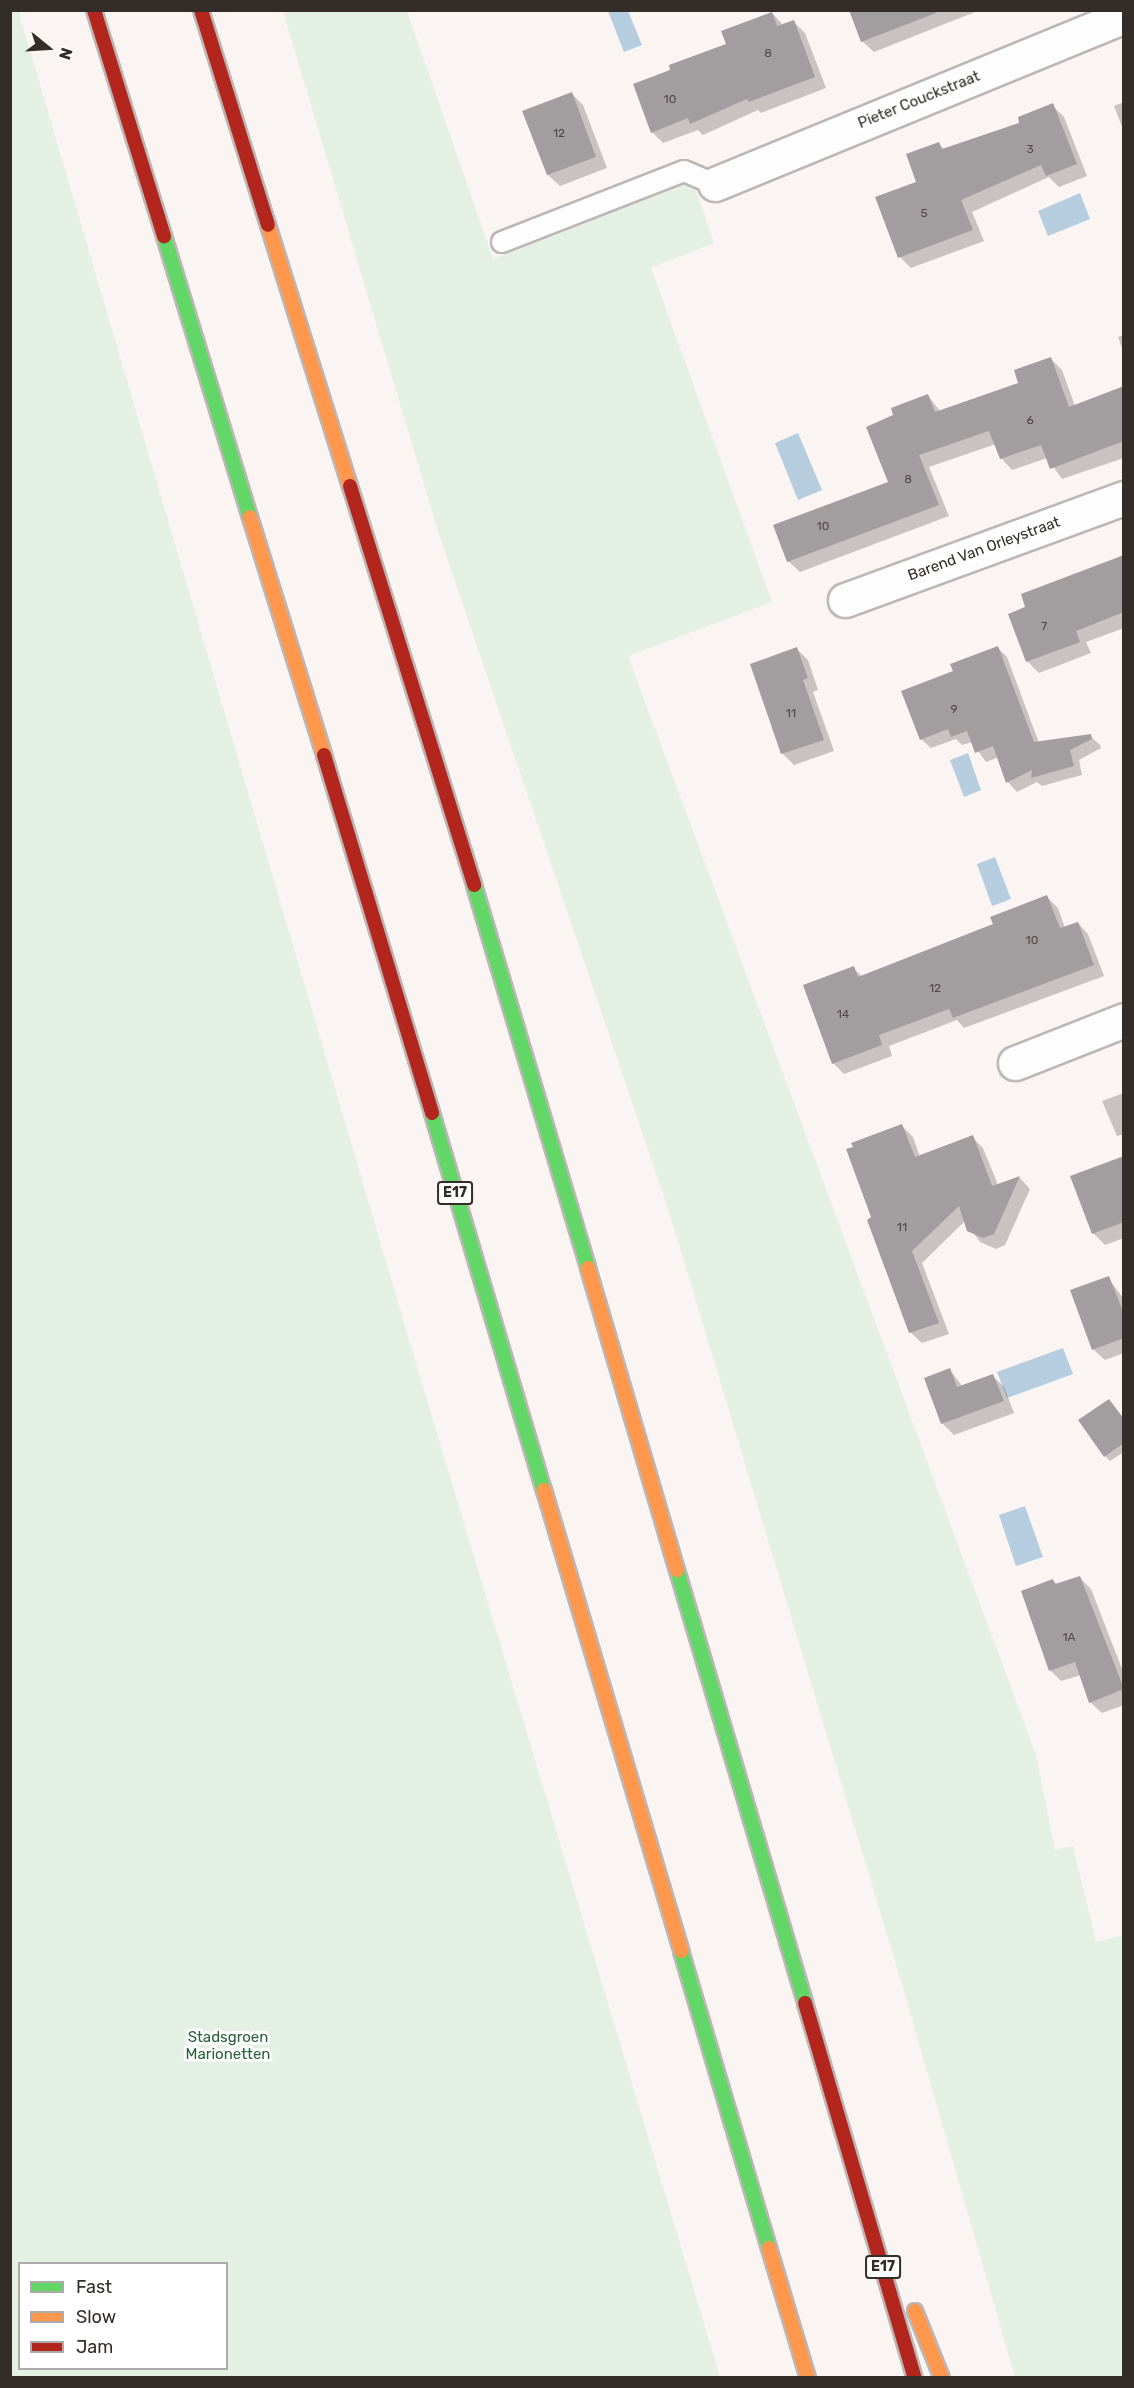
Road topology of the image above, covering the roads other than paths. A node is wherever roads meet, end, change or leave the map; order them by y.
1 (94, 10) edge
2 (201, 10) edge
3 (1124, 16) edge
4 (716, 184) joint
5 (502, 242) dead end
6 (1124, 498) edge
7 (845, 600) dead end
8 (1124, 1020) edge
9 (1015, 1063) dead end
10 (852, 2157) junction
11 (901, 2278) dead end
12 (910, 2300) dead end
13 (808, 2378) edge
14 (915, 2378) edge
15 (942, 2378) edge

1 - 13 highway, E17
2 - 10 highway, E17
3 - 4 street, Pieter Couckstraat
4 - 5 lane
6 - 7 street, Barend Van Orleystraat
8 - 9 street
10 - 11 highway
10 - 14 highway, E17
12 - 15 highway

